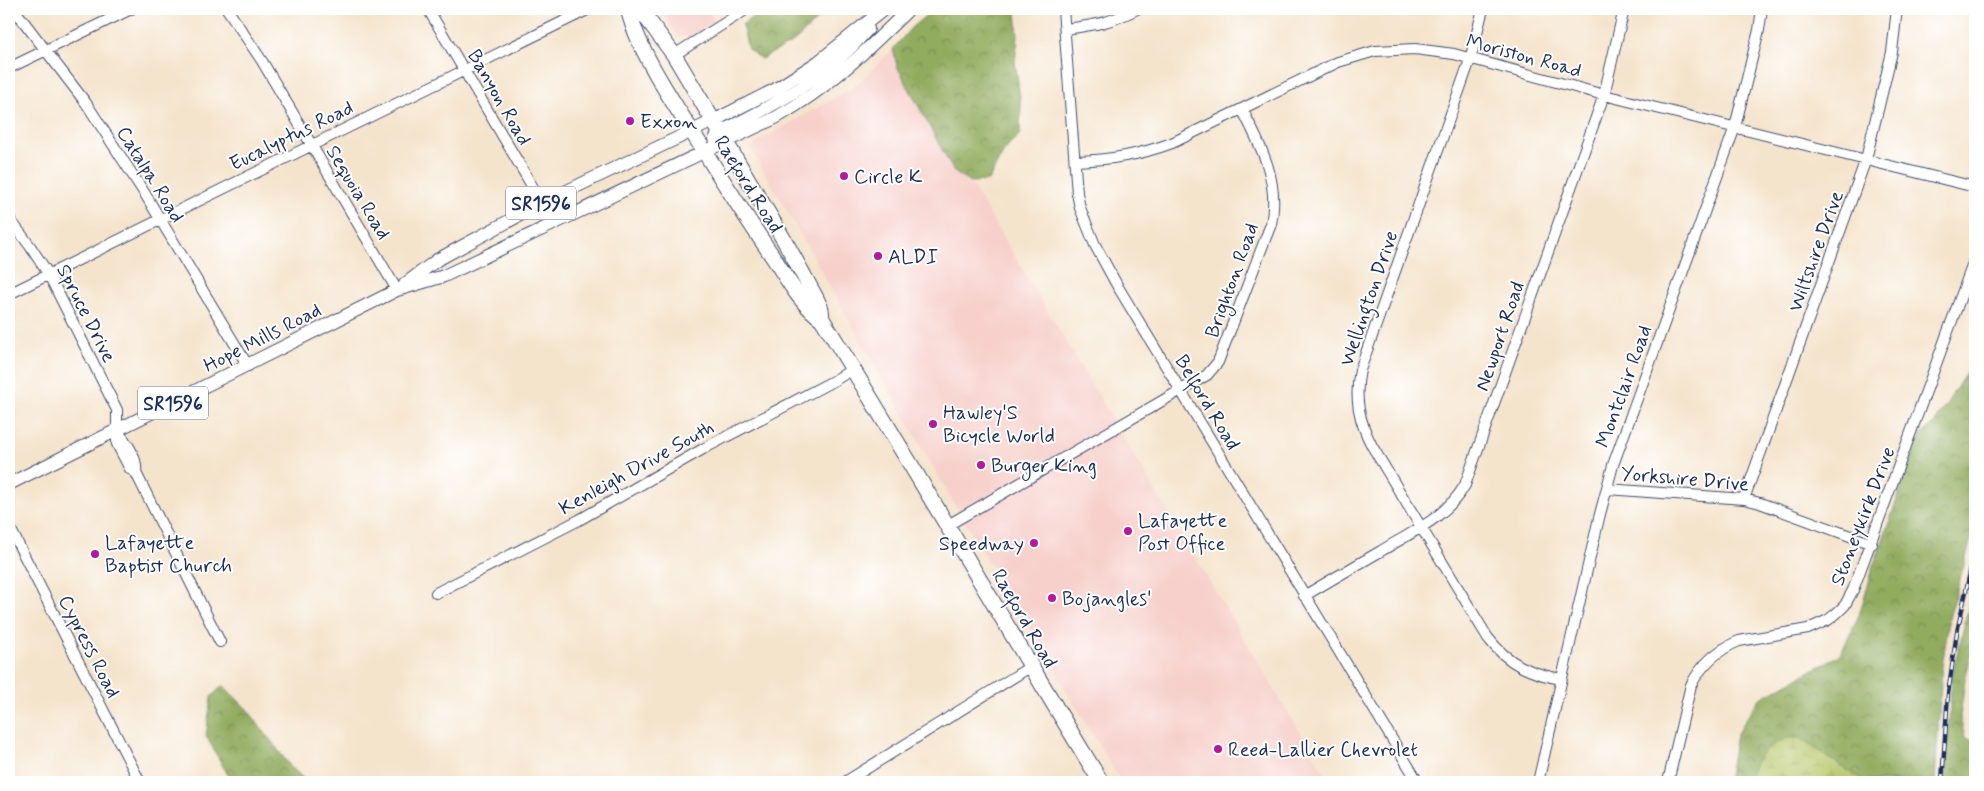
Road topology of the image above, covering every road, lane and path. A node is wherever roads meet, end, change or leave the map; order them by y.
1 (14, 9) edge
2 (131, 9) edge
3 (227, 9) edge
4 (428, 9) edge
5 (590, 9) edge
6 (628, 9) edge
7 (640, 9) edge
8 (746, 9) edge
9 (885, 9) edge
10 (909, 9) edge
11 (1064, 9) edge
12 (1138, 9) edge
13 (1483, 9) edge
14 (1624, 9) edge
15 (1762, 9) edge
16 (1897, 9) edge
17 (1065, 29) junction
18 (46, 50) junction
19 (674, 55) junction
20 (1470, 60) junction
21 (9, 68) edge
22 (465, 71) junction
23 (1604, 95) junction
24 (1242, 109) junction
25 (1735, 126) junction
26 (692, 131) junction
27 (720, 132) junction
28 (311, 145) junction
29 (705, 152) junction
30 (1866, 159) junction
31 (1075, 161) junction
32 (1975, 187) edge
33 (542, 203) junction
34 (9, 218) edge
35 (160, 220) junction
36 (1975, 258) edge
37 (49, 275) junction
38 (397, 290) junction
39 (9, 294) edge
40 (822, 319) junction
41 (248, 366) junction
42 (853, 369) junction
43 (1181, 390) junction
44 (117, 431) junction
45 (9, 484) edge
46 (1607, 489) junction
47 (1744, 499) junction
48 (948, 525) junction
49 (9, 526) edge
50 (1421, 527) junction
51 (1872, 544) junction
52 (436, 593) dead end
53 (1304, 596) junction
54 (220, 642) dead end
55 (1030, 667) junction
56 (1562, 679) junction
57 (140, 782) edge
58 (845, 782) edge
59 (1101, 782) edge
60 (1418, 782) edge
61 (1538, 782) edge
62 (1668, 782) edge

1 - 18 street, Catalpa Road
2 - 18 street
3 - 28 street, Sequoia Road
4 - 22 street, Banyon Road
5 - 22 street, Eucalyptus Road
6 - 26 highway, Raeford Road
7 - 19 highway, Raeford Road
8 - 19 street
9 - 27 main road
10 - 27 main road
11 - 17 street, Belford Road
12 - 17 street
13 - 20 street, Wellington Drive
14 - 23 street, Newport Road
15 - 25 street, Montclair Road
16 - 30 street, Wiltshire Drive
17 - 31 street, Belford Road
18 - 21 street
18 - 35 street, Catalpa Road
19 - 27 highway, Raeford Road
20 - 23 street, Moriston Road
20 - 24 street, Moriston Road
20 - 50 street, Wellington Drive
22 - 28 street, Eucalyptus Road
22 - 33 street, Banyon Road
23 - 25 street, Moriston Road
23 - 50 street, Newport Road
24 - 31 street, Moriston Road
24 - 43 street, Brighton Road
25 - 30 street, Moriston Road
25 - 46 street, Montclair Road
26 - 27 main road, Hope Mills Road / SR1596
26 - 29 highway, Raeford Road
26 - 33 main road, Hope Mills Road / SR1596
27 - 29 main road, Hope Mills Road
27 - 40 highway, Raeford Road
28 - 35 street, Eucalyptus Road
28 - 38 street, Sequoia Road
29 - 38 main road, Hope Mills Road / SR1596
29 - 40 highway, Raeford Road
30 - 32 street, Moriston Road
30 - 47 street, Wiltshire Drive
31 - 43 street, Belford Road
33 - 38 main road, Hope Mills Road / SR1596
34 - 37 street, Spruce Drive
35 - 37 street, Eucalyptus Road
35 - 41 street, Catalpa Road
36 - 51 street, Stoneykirk Drive
37 - 39 street, Eucalyptus Road
37 - 44 street, Spruce Drive
38 - 41 main road, Hope Mills Road / SR1596
40 - 42 highway, Raeford Road
41 - 44 main road, Hope Mills Road / SR1596
42 - 48 highway, Raeford Road
42 - 52 street, Kenleigh Drive South
43 - 48 street, Brighton Road
43 - 53 street, Belford Road
44 - 45 main road, Hope Mills Road / SR1596
44 - 54 street, Spruce Drive
46 - 47 street, Yorkshire Drive
46 - 56 street, Montclair Road
47 - 51 street, Yorkshire Drive
48 - 55 highway, Raeford Road
49 - 57 street, Cypress Road
50 - 53 street, Newport Road
50 - 56 street, Wellington Drive
51 - 62 street, Stoneykirk Drive
53 - 60 street, Belford Road
55 - 58 street
55 - 59 highway, Raeford Road
56 - 61 street, Montclair Road

